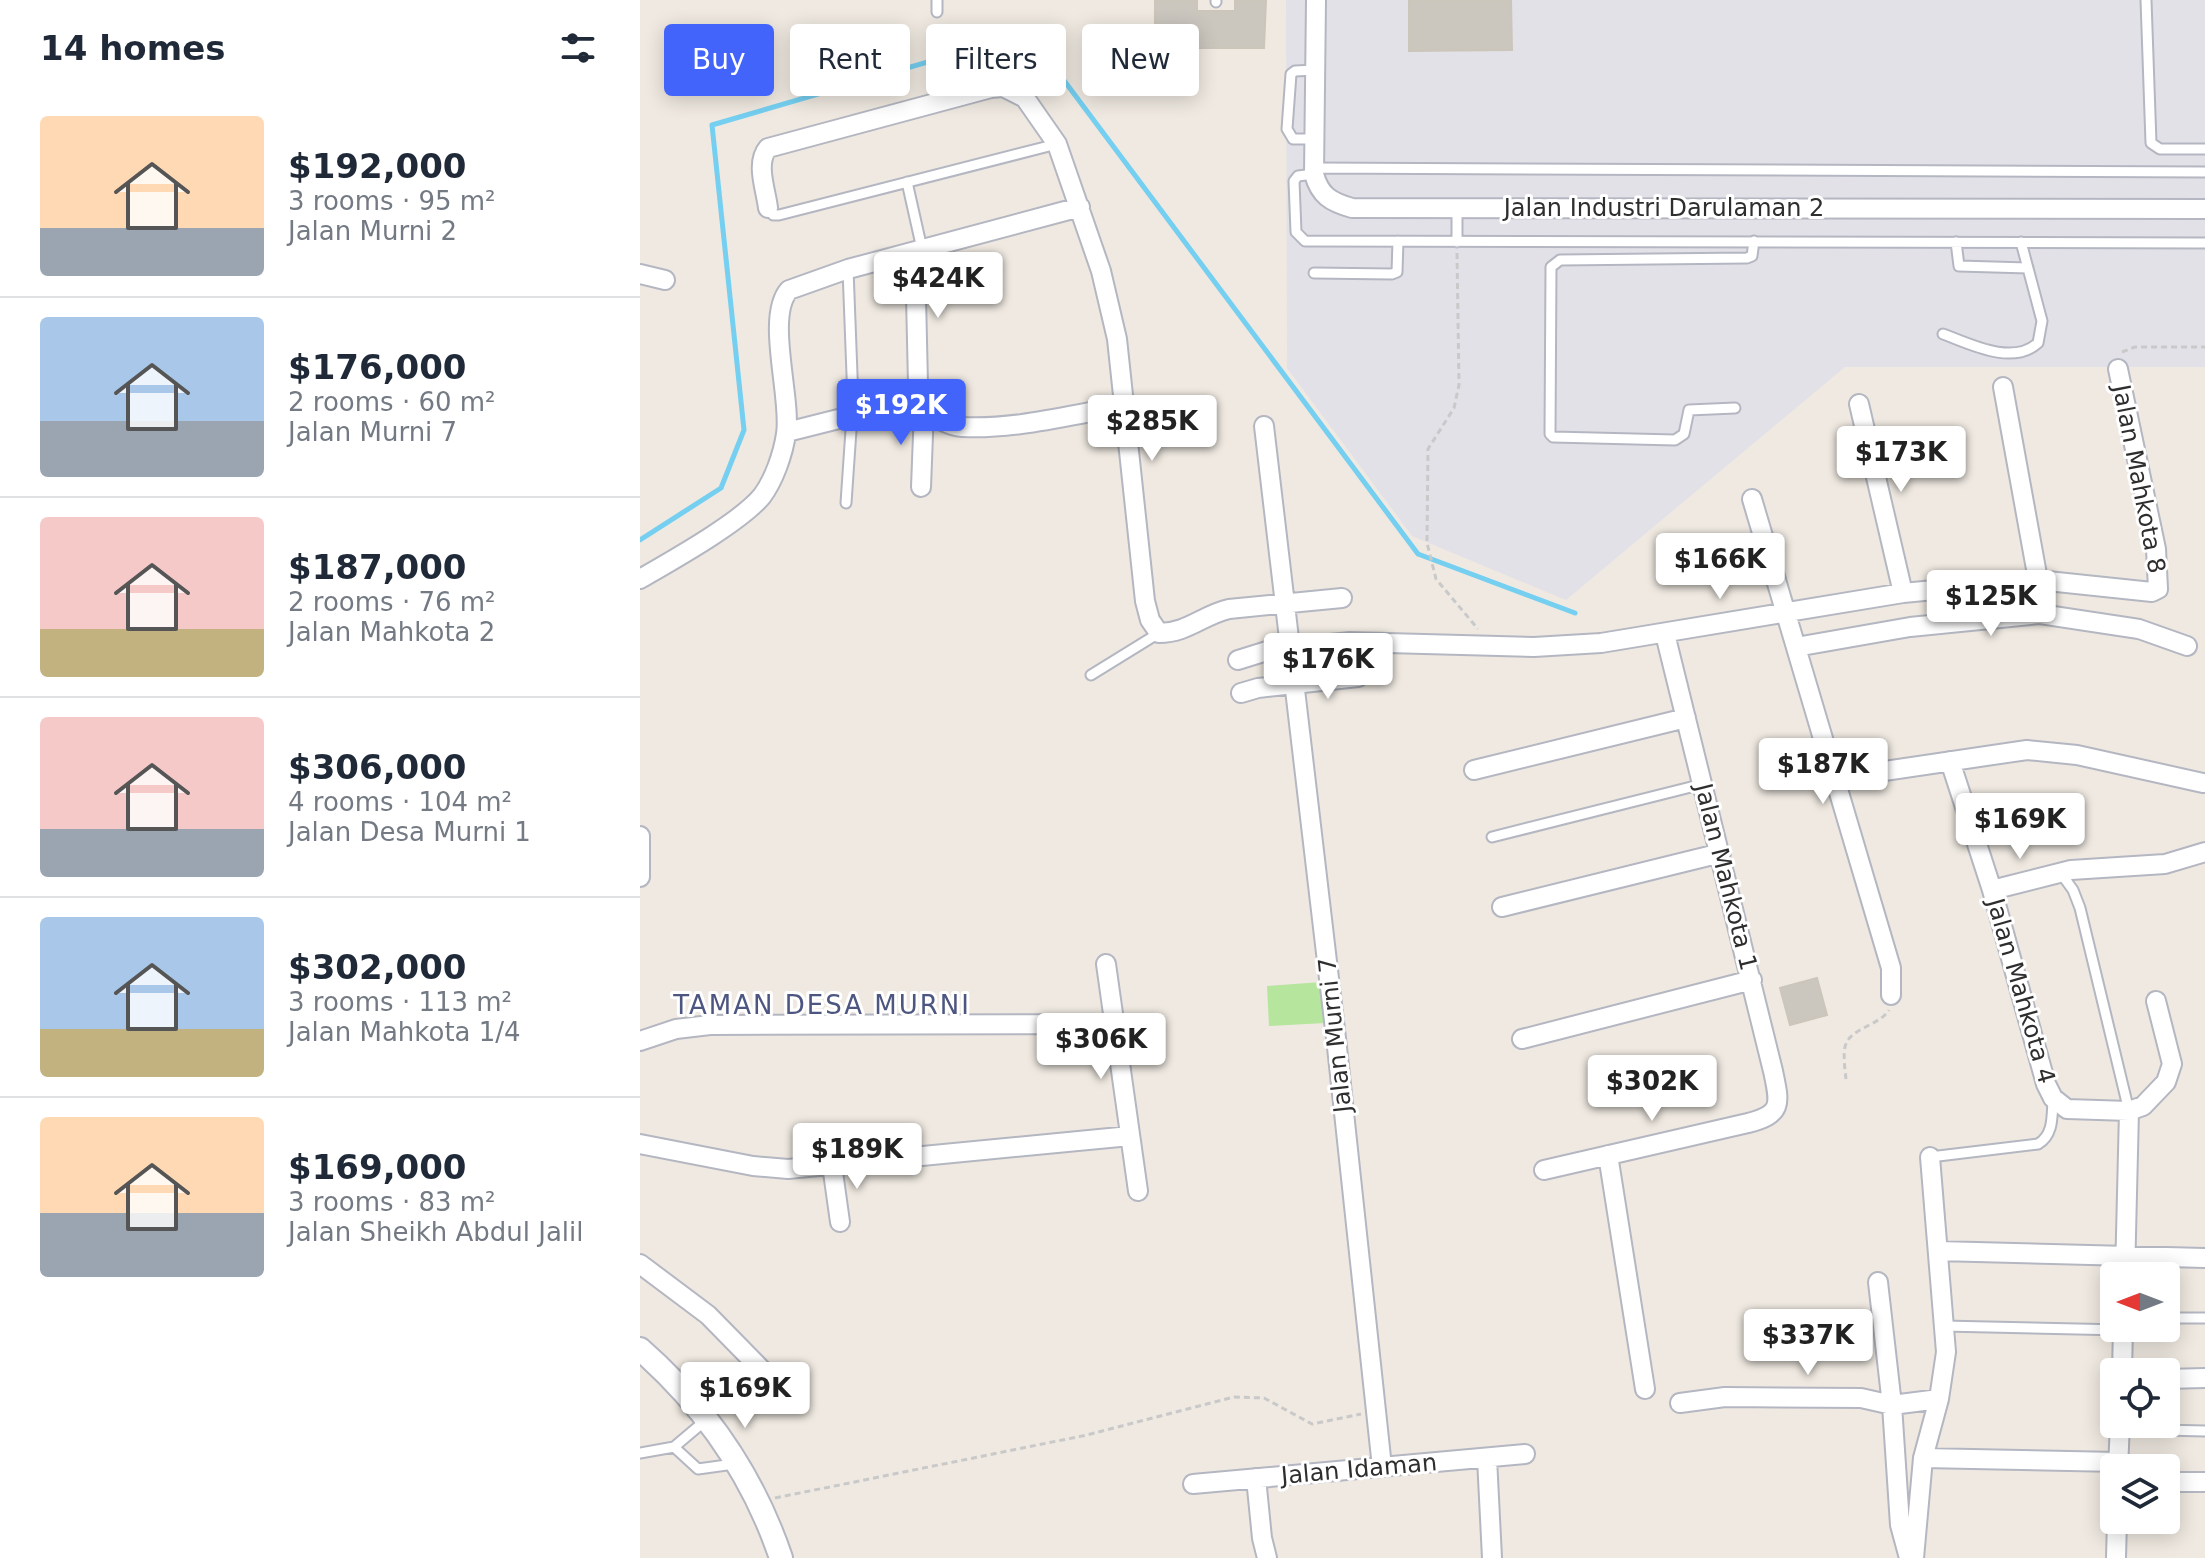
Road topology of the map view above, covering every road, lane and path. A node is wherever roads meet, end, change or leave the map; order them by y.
1 (937, 0) edge
2 (1316, 0) edge
3 (2146, 0) edge
4 (937, 12) dead end
5 (1315, 70) junction
6 (1314, 139) junction
7 (1057, 144) junction
8 (2205, 149) edge
9 (1314, 171) junction
10 (2205, 172) edge
11 (907, 182) junction
12 (1080, 207) junction
13 (768, 208) joint
14 (1457, 208) junction
15 (2205, 209) edge
16 (1398, 241) junction
17 (1754, 241) junction
18 (1457, 242) junction
19 (1956, 242) junction
20 (2021, 242) junction
21 (2205, 243) edge
22 (919, 252) junction
23 (2028, 268) junction
24 (848, 269) junction
25 (1314, 273) dead end
26 (640, 274) edge
27 (665, 280) dead end
28 (1943, 334) dead end
29 (2135, 347) dead end
30 (2205, 347) edge
31 (2118, 369) dead end
32 (918, 384) joint
33 (2003, 387) dead end
34 (1859, 404) dead end
35 (1125, 406) junction
36 (852, 408) junction
37 (1735, 408) dead end
38 (924, 409) junction
39 (1264, 426) dead end
40 (787, 432) junction
41 (921, 487) dead end
42 (1752, 499) dead end
43 (846, 503) dead end
44 (640, 579) edge
45 (2038, 580) junction
46 (1903, 593) junction
47 (1342, 598) dead end
48 (1285, 604) junction
49 (1784, 612) junction
50 (2040, 614) junction
51 (1159, 633) junction
52 (1665, 634) junction
53 (1493, 646) junction
54 (2187, 646) dead end
55 (1290, 647) junction
56 (1796, 647) junction
57 (1238, 660) dead end
58 (1091, 675) dead end
59 (1358, 677) dead end
60 (1294, 683) junction
61 (1241, 693) dead end
62 (1686, 718) junction
63 (1950, 761) junction
64 (1474, 770) dead end
65 (1837, 778) junction
66 (2203, 783) dead end
67 (1703, 784) junction
68 (640, 836) edge
69 (1492, 837) dead end
70 (2205, 852) edge
71 (1721, 853) junction
72 (2060, 872) junction
73 (640, 877) edge
74 (1992, 890) junction
75 (1502, 907) dead end
76 (1106, 964) dead end
77 (1752, 980) junction
78 (1891, 995) joint
79 (2156, 1001) dead end
80 (1114, 1024) junction
81 (1522, 1039) dead end
82 (640, 1041) edge
83 (1846, 1079) dead end
84 (2053, 1098) junction
85 (2129, 1111) junction
86 (1130, 1136) junction
87 (640, 1144) edge
88 (1608, 1155) junction
89 (1930, 1157) joint
90 (832, 1165) junction
91 (1544, 1170) dead end
92 (1138, 1191) dead end
93 (840, 1222) dead end
94 (1938, 1251) junction
95 (2205, 1258) edge
96 (2126, 1262) edge
97 (2170, 1262) edge
98 (640, 1264) edge
99 (2100, 1265) edge
100 (1878, 1282) dead end
101 (2180, 1318) edge
102 (2205, 1318) edge
103 (1943, 1326) junction
104 (2100, 1329) edge
105 (640, 1349) edge
106 (763, 1371) dead end
107 (2205, 1378) edge
108 (2180, 1379) edge
109 (1645, 1389) dead end
110 (1939, 1399) junction
111 (1680, 1403) dead end
112 (1892, 1405) junction
113 (1376, 1410) junction
114 (708, 1419) junction
115 (2180, 1430) edge
116 (2205, 1431) edge
117 (674, 1447) junction
118 (640, 1453) edge
119 (1525, 1454) dead end
120 (1487, 1458) junction
121 (1923, 1458) junction
122 (738, 1464) junction
123 (2100, 1464) edge
124 (1382, 1467) junction
125 (1256, 1478) junction
126 (2180, 1482) edge
127 (2205, 1482) edge
128 (1193, 1484) dead end
129 (758, 1502) junction
130 (2117, 1534) edge
131 (781, 1558) edge
132 (1267, 1558) edge
133 (1492, 1558) edge
134 (1911, 1558) edge
135 (2116, 1558) edge

1 - 4 lane
2 - 5 street
3 - 8 lane
5 - 6 street
5 - 6 lane
6 - 9 street
7 - 11 lane
7 - 12 street
7 - 13 street
9 - 10 lane
9 - 14 street, Jalan Industri Darulaman 2
9 - 16 lane
11 - 13 lane
11 - 22 lane
12 - 22 street
12 - 35 street
14 - 15 street, Jalan Industri Darulaman 2
14 - 18 lane
16 - 18 lane
16 - 25 lane
17 - 18 lane
17 - 19 lane
17 - 37 lane
18 - 53 path
19 - 20 lane
19 - 23 lane
20 - 21 lane
20 - 23 lane
22 - 24 street
22 - 32 street
23 - 28 lane
24 - 36 lane
24 - 40 street
26 - 27 street
29 - 30 path
31 - 45 street, Jalan Mahkota 8
32 - 36 lane
33 - 45 street
34 - 46 street
35 - 38 street
35 - 51 street
36 - 38 street
36 - 40 street
36 - 43 lane
38 - 41 street
39 - 48 street, Jalan Murni 7
40 - 44 street
42 - 49 street
45 - 46 street
45 - 50 street
46 - 49 street
47 - 48 street
48 - 51 street
48 - 55 street, Jalan Murni 7
49 - 52 street
49 - 56 street
50 - 54 street
50 - 56 street
51 - 58 lane
52 - 53 street
52 - 62 street, Jalan Mahkota 1
53 - 55 street
55 - 57 street
55 - 60 street, Jalan Murni 7
56 - 65 street
59 - 60 street
60 - 61 street
60 - 113 street, Jalan Murni 7
62 - 64 street
62 - 67 street, Jalan Mahkota 1
63 - 65 street
63 - 66 street
63 - 74 street, Jalan Mahkota 4
65 - 78 street
67 - 69 lane
67 - 71 street, Jalan Mahkota 1
68 - 73 street
70 - 72 street
71 - 75 street
71 - 77 street, Jalan Mahkota 1
72 - 74 street
72 - 85 lane
74 - 84 street, Jalan Mahkota 4
76 - 80 street
77 - 81 street
77 - 88 street, Jalan Mahkota 1
78 - 83 path
79 - 85 street
80 - 82 street
80 - 86 street
84 - 85 street, Jalan Mahkota 4
84 - 89 lane
85 - 96 street
86 - 90 street
86 - 92 street
87 - 90 street
88 - 91 street
88 - 109 street
89 - 94 street
90 - 93 street
94 - 99 street
94 - 103 street
95 - 97 street
98 - 106 street
100 - 112 street
101 - 102 lane
103 - 104 lane
103 - 110 street
105 - 114 street
107 - 108 street
110 - 112 street
110 - 121 street
111 - 112 street
112 - 134 street
113 - 124 street, Jalan Murni 7
113 - 129 path
114 - 117 lane
114 - 122 street
115 - 116 lane
117 - 118 lane
117 - 122 lane
119 - 120 street, Jalan Idaman
120 - 124 street, Jalan Idaman
120 - 133 street
121 - 123 street
121 - 134 street
122 - 129 street
124 - 125 street, Jalan Idaman
125 - 128 street, Jalan Idaman
125 - 132 street
126 - 127 street
129 - 131 street
130 - 135 street

